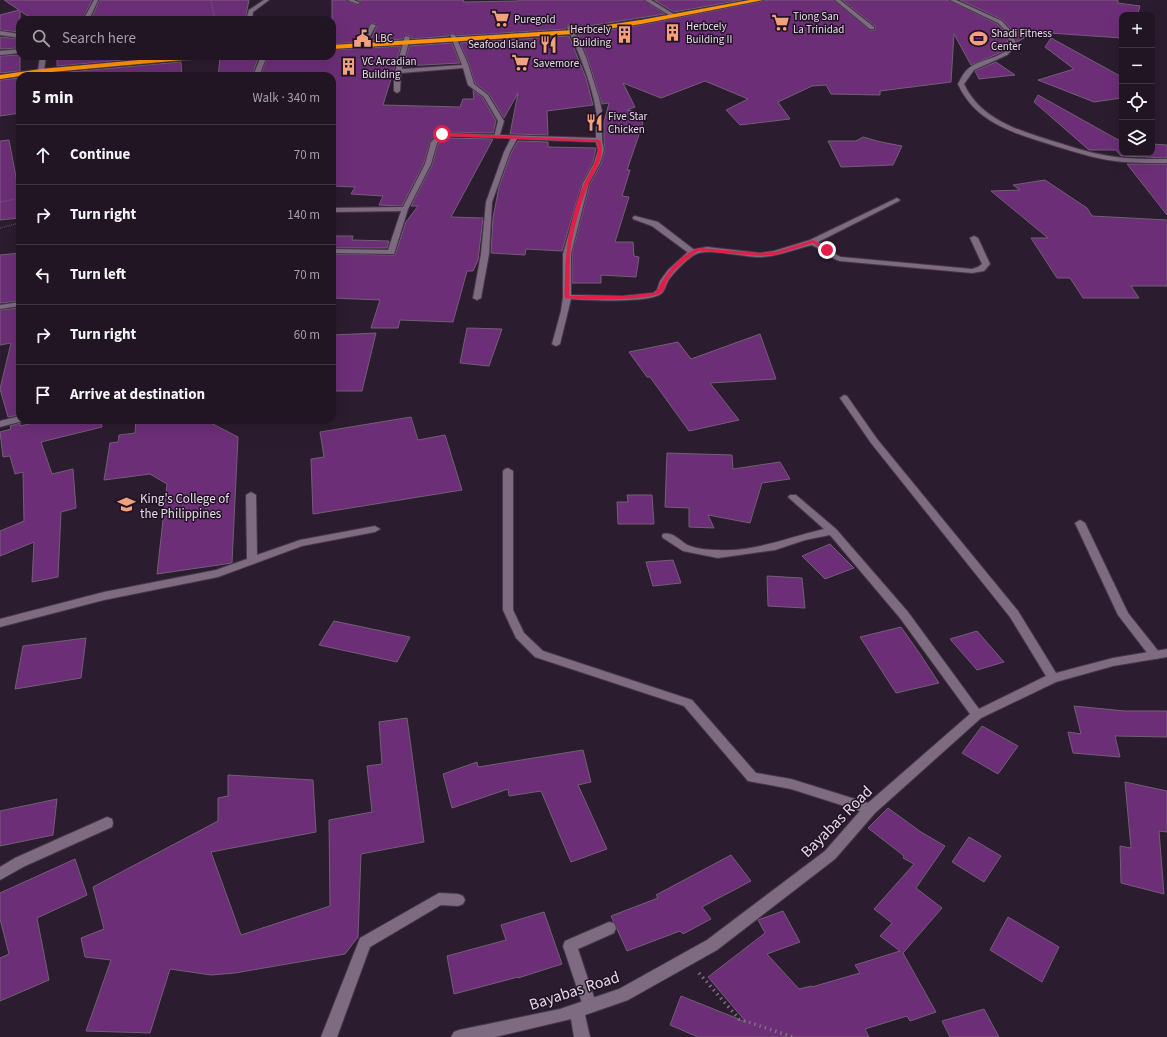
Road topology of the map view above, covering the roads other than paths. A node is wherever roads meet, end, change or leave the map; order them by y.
1 (96, 0) edge
2 (267, 0) edge
3 (349, 0) edge
4 (647, 0) edge
5 (733, 0) edge
6 (760, 0) edge
7 (837, 0) edge
8 (952, 0) edge
9 (358, 4) dead end
10 (666, 12) junction
11 (88, 16) edge
12 (250, 16) edge
13 (674, 16) junction
14 (373, 25) dead end
15 (872, 28) dead end
16 (571, 30) junction
17 (0, 33) edge
18 (16, 35) edge
19 (453, 37) junction
20 (407, 40) junction
21 (336, 42) edge
22 (365, 42) junction
23 (336, 46) edge
24 (16, 51) edge
25 (0, 52) edge
26 (42, 60) edge
27 (122, 60) edge
28 (155, 60) edge
29 (262, 60) edge
30 (465, 66) junction
31 (41, 69) junction
32 (399, 71) junction
33 (0, 72) edge
34 (26, 72) edge
35 (258, 72) edge
36 (16, 74) edge
37 (0, 77) edge
38 (397, 91) dead end
39 (497, 137) junction
40 (514, 138) junction
41 (599, 140) junction
42 (1167, 161) edge
43 (897, 200) dead end
44 (405, 209) junction
45 (336, 210) edge
46 (635, 218) dead end
47 (974, 238) dead end
48 (813, 242) junction
49 (336, 251) edge
50 (693, 252) junction
51 (567, 297) junction
52 (477, 298) dead end
53 (16, 305) edge
54 (0, 307) edge
55 (556, 344) dead end
56 (844, 398) dead end
57 (16, 420) edge
58 (0, 424) edge
59 (508, 471) dead end
60 (251, 495) dead end
61 (793, 496) dead end
62 (1080, 523) dead end
63 (375, 529) dead end
64 (832, 531) junction
65 (667, 536) dead end
66 (252, 560) junction
67 (0, 622) edge
68 (1161, 654) edge
69 (1053, 678) junction
70 (977, 715) junction
71 (870, 809) junction
72 (107, 822) dead end
73 (0, 874) edge
74 (458, 900) dead end
75 (609, 928) dead end
76 (583, 1008) junction
77 (328, 1037) edge
78 (459, 1037) edge
79 (582, 1037) edge

1 - 11 street
2 - 12 street
3 - 9 street
4 - 10 street
5 - 10 highway
6 - 13 highway
7 - 15 street
8 - 42 street
10 - 13 street
10 - 16 highway
13 - 16 highway
14 - 22 street
16 - 19 highway
16 - 41 street
17 - 18 street
19 - 20 highway
19 - 30 street
20 - 22 highway
20 - 32 street
21 - 22 highway
22 - 23 highway
24 - 25 street
26 - 31 street
27 - 31 highway
28 - 31 highway
29 - 35 street
30 - 32 street
30 - 39 street
31 - 33 highway
31 - 34 highway
32 - 38 street
36 - 37 highway
39 - 40 street
39 - 44 street
40 - 41 street
40 - 52 street
41 - 51 street
43 - 48 street
44 - 45 street
44 - 49 street
46 - 50 street
47 - 48 street
48 - 50 street
50 - 51 street
51 - 55 street
53 - 54 street
56 - 69 street
57 - 58 street
59 - 71 street
60 - 66 street
61 - 64 street
62 - 68 street
63 - 66 street
64 - 65 street
64 - 70 street
66 - 67 street
68 - 69 street, Bayabas Road
69 - 70 street, Bayabas Road
70 - 71 street, Bayabas Road
71 - 76 street, Bayabas Road
72 - 73 street
74 - 77 street
75 - 76 street
76 - 78 street, Bayabas Road
76 - 79 street

